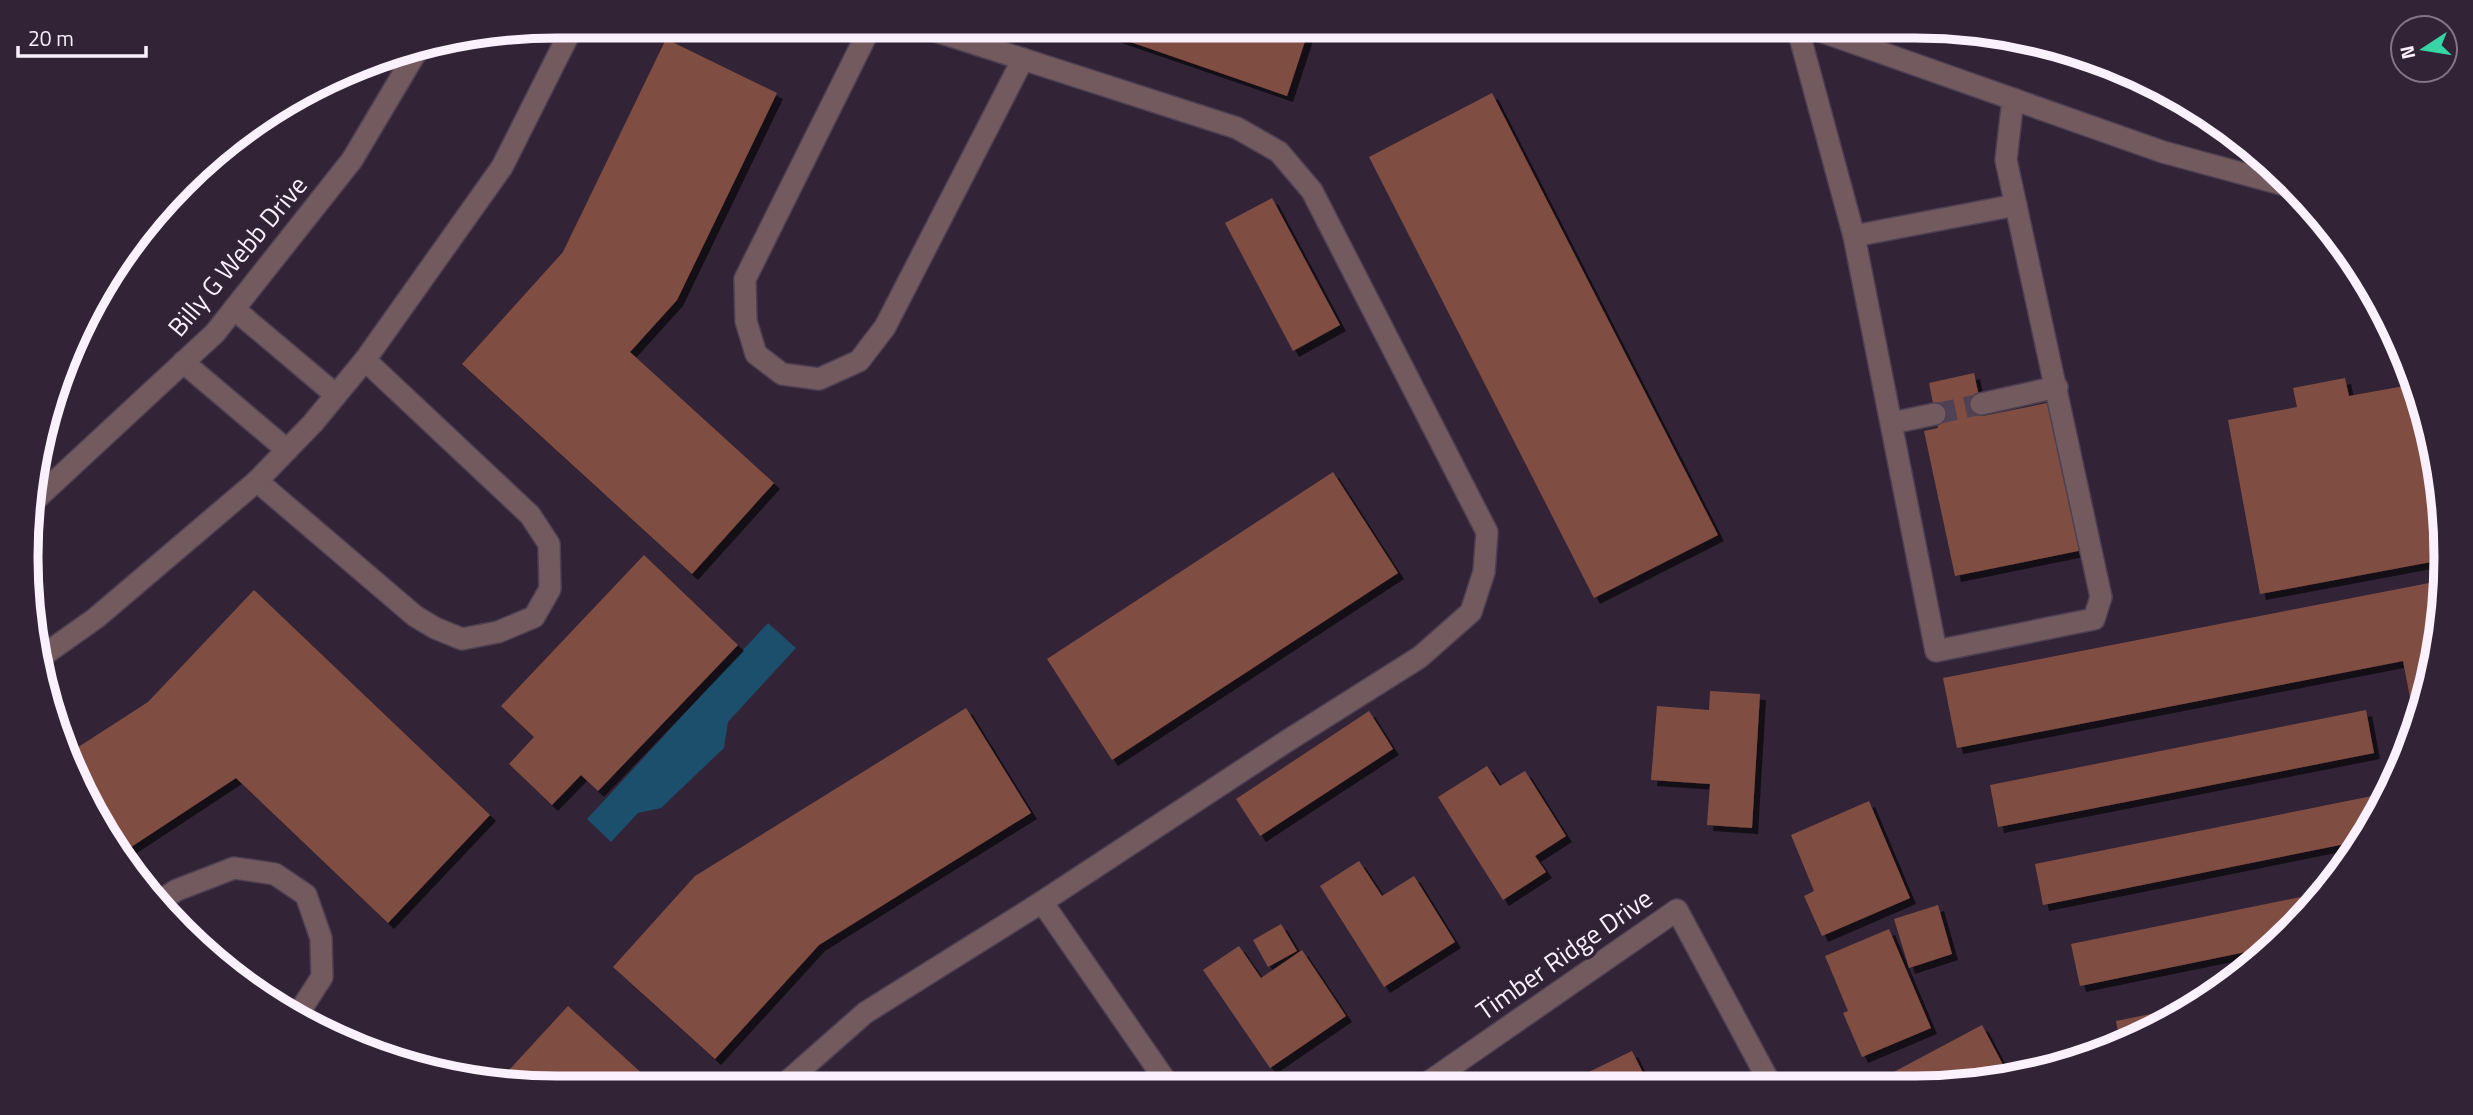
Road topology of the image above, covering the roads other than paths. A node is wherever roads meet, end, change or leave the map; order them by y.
1 (567, 38) edge
2 (865, 38) edge
3 (957, 38) edge
4 (1800, 38) edge
5 (1840, 38) edge
6 (1023, 59) junction
7 (412, 60) edge
8 (2013, 99) junction
9 (2273, 182) edge
10 (2016, 205) junction
11 (1854, 236) junction
12 (234, 309) junction
13 (365, 359) junction
14 (183, 362) junction
15 (2057, 387) junction
16 (336, 395) junction
17 (1981, 404) tunnel mouth
18 (1935, 414) tunnel mouth
19 (1892, 423) junction
20 (287, 450) junction
21 (257, 481) junction
22 (43, 493) edge
23 (47, 653) edge
24 (165, 897) edge
25 (1042, 902) junction
26 (301, 1009) edge
27 (794, 1076) edge
28 (1163, 1076) edge
29 (1437, 1076) edge
30 (1766, 1076) edge

1 - 13 street
2 - 6 street
3 - 6 street
4 - 11 street
5 - 8 street
6 - 25 street
7 - 12 street, Billy G Webb Drive
8 - 9 street
8 - 10 street
10 - 11 street
10 - 15 street
11 - 19 street
12 - 14 street, Billy G Webb Drive
12 - 16 street
13 - 16 street
13 - 21 street
14 - 20 street
14 - 22 street, Billy G Webb Drive
15 - 17 street
15 - 19 street
16 - 20 street
18 - 19 street
20 - 21 street
21 - 23 street
24 - 26 street
25 - 27 street
25 - 28 street
29 - 30 street, Timber Ridge Drive

